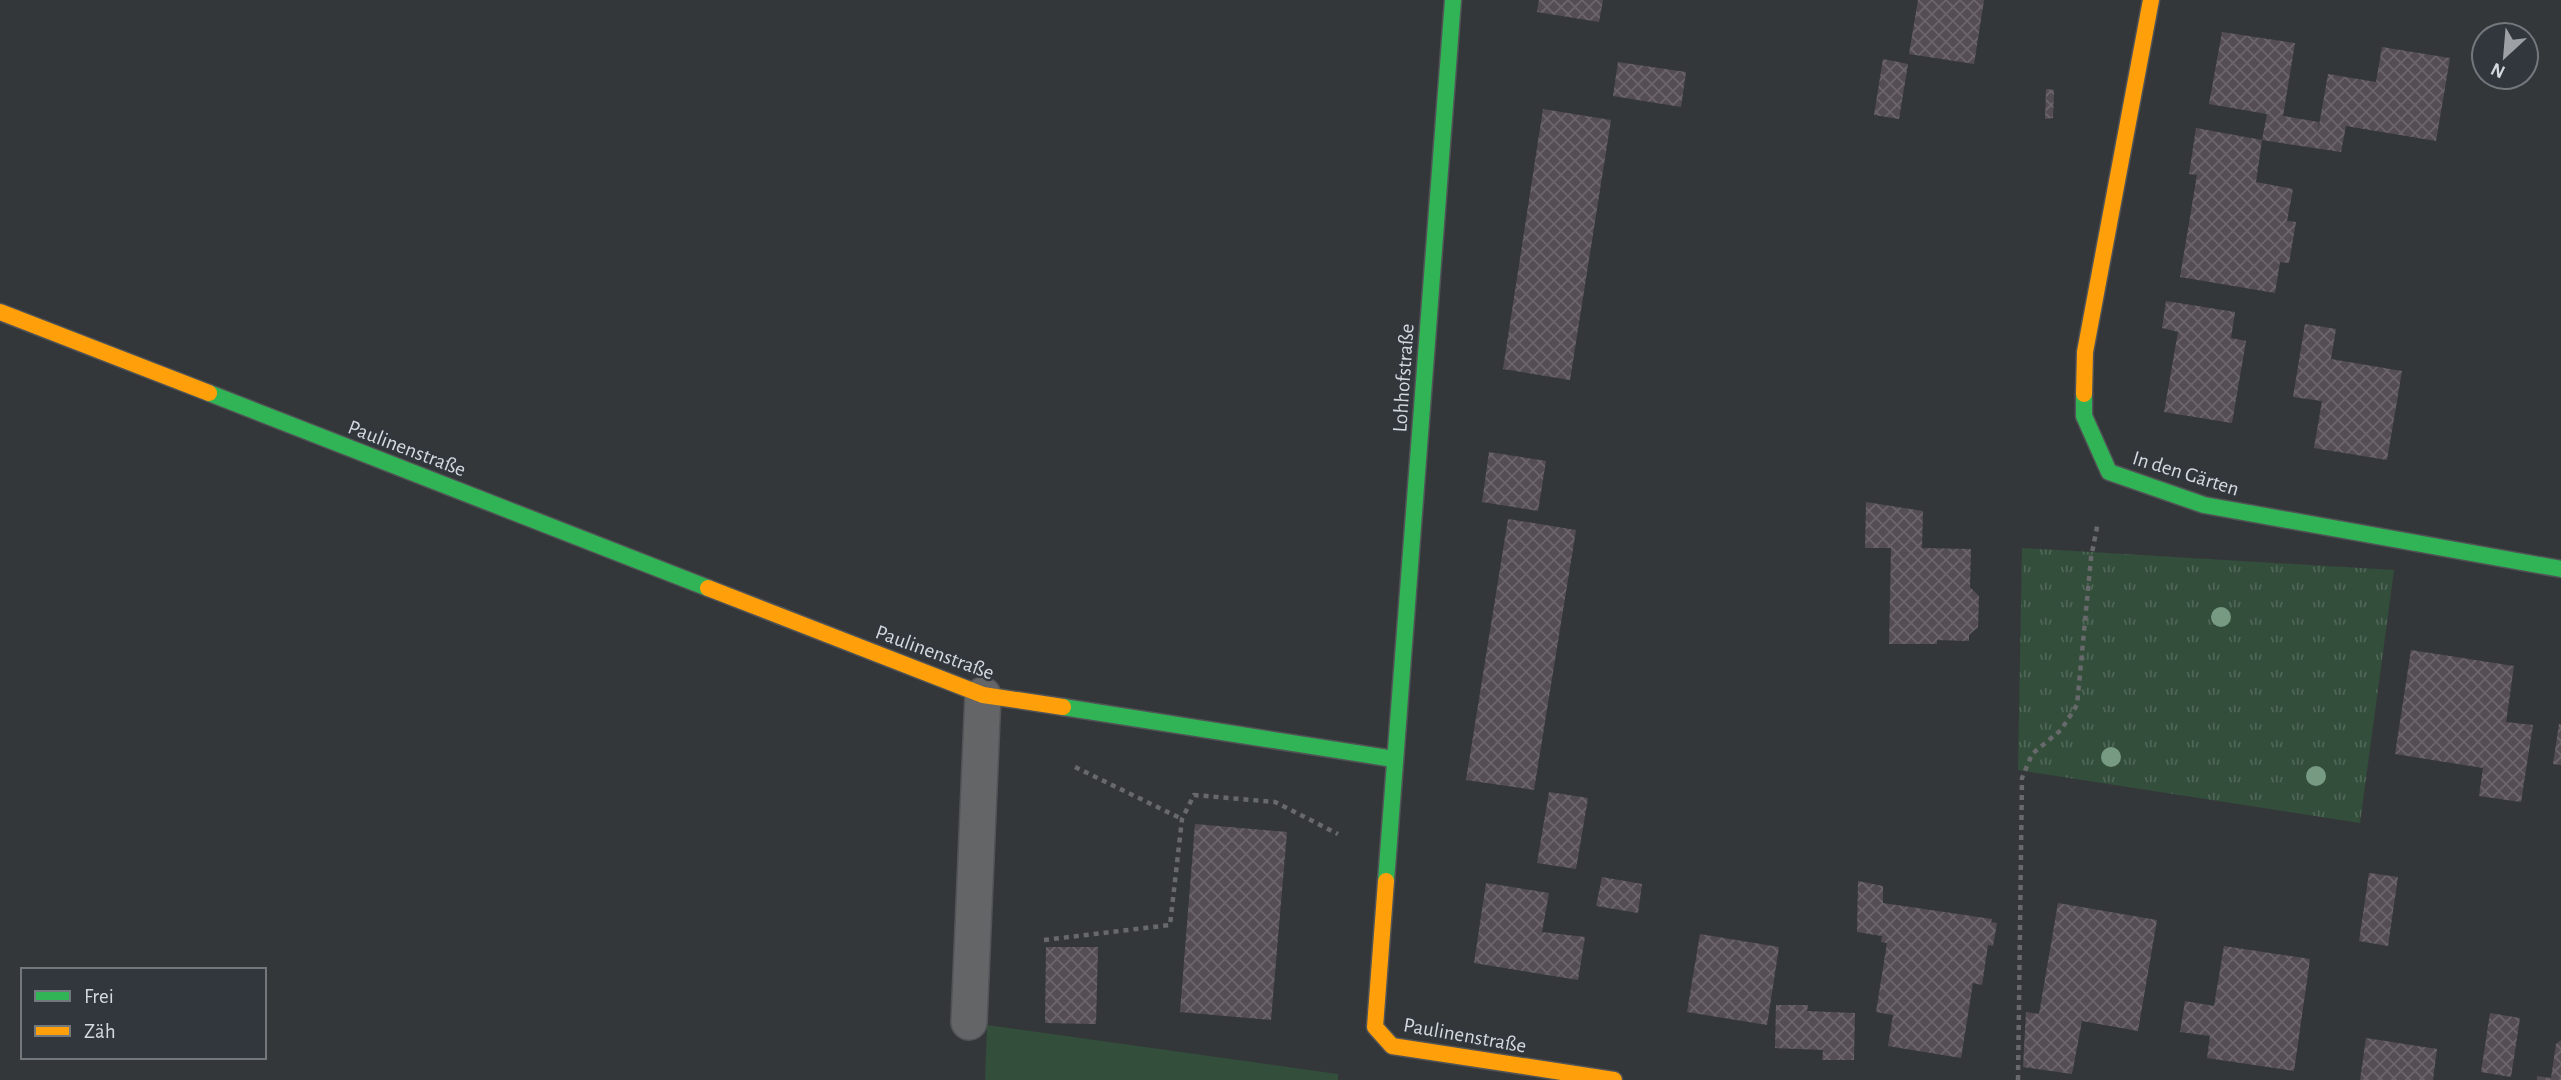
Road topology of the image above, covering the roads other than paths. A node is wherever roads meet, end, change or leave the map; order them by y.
1 (1453, 0) edge
2 (2151, 0) edge
3 (0, 312) edge
4 (2561, 569) edge
5 (983, 695) junction
6 (1394, 759) junction
7 (969, 1022) dead end
8 (1614, 1080) edge

1 - 6 street, Lohhofstraße
2 - 4 street, In den Gärten
3 - 5 street, Paulinenstraße
5 - 6 street, Paulinenstraße
5 - 7 lane
6 - 8 street, Paulinenstraße

